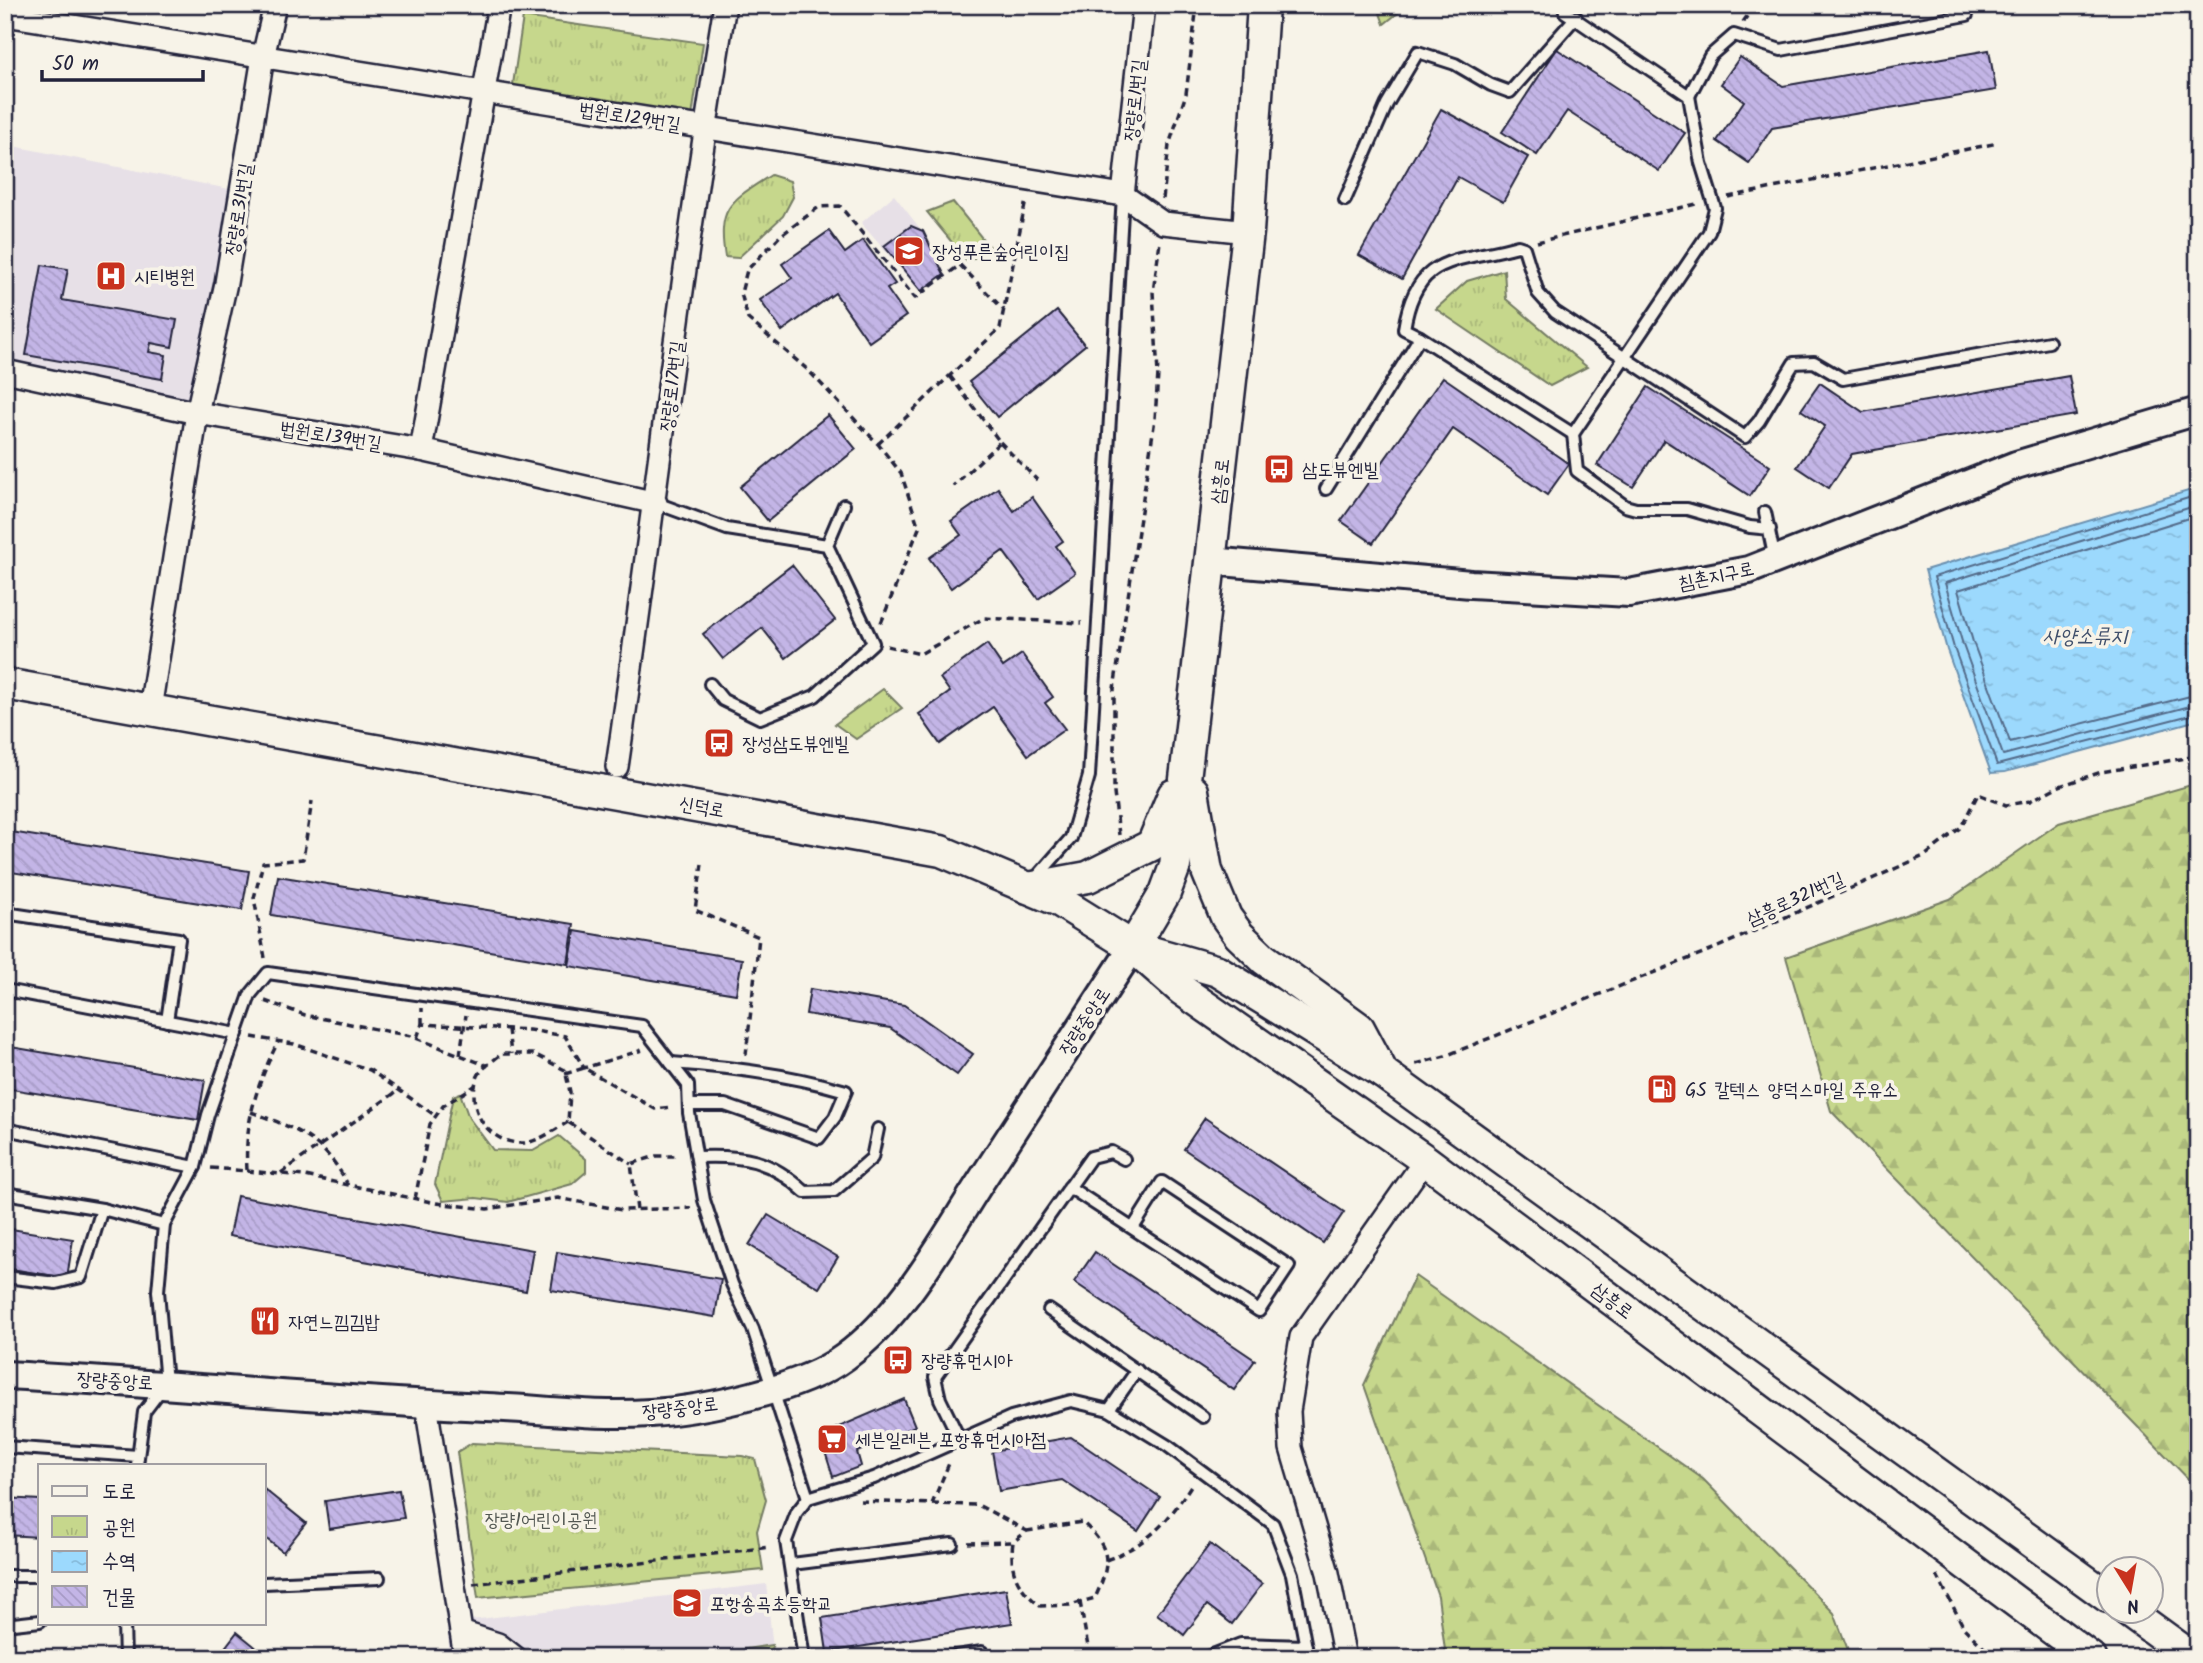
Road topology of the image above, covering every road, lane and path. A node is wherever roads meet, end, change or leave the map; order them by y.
1 (275, 5) edge
2 (499, 5) edge
3 (725, 5) edge
4 (1144, 5) edge
5 (1197, 5) edge
6 (1263, 5) edge
7 (1564, 5) edge
8 (5, 15) edge
9 (1967, 15) dead end
10 (1576, 17) junction
11 (263, 57) junction
12 (484, 94) junction
13 (1689, 96) junction
14 (704, 128) junction
15 (1998, 144) dead end
16 (1030, 182) junction
17 (1123, 195) junction
18 (1346, 200) dead end
19 (1713, 200) junction
20 (1163, 213) junction
21 (1248, 232) junction
22 (1518, 246) junction
23 (1004, 310) junction
24 (1420, 337) junction
25 (2049, 342) dead end
26 (1623, 356) junction
27 (5, 371) edge
28 (950, 376) junction
29 (2198, 411) edge
30 (197, 413) junction
31 (1573, 434) junction
32 (1000, 442) junction
33 (878, 444) junction
34 (421, 450) junction
35 (1037, 480) dead end
36 (953, 486) dead end
37 (1326, 489) dead end
38 (656, 503) junction
39 (844, 505) dead end
40 (1765, 512) dead end
41 (1770, 529) junction
42 (827, 545) junction
43 (1775, 560) junction
44 (1210, 561) junction
45 (1098, 624) junction
46 (873, 642) junction
47 (5, 684) edge
48 (710, 684) dead end
49 (150, 709) junction
50 (2198, 756) edge
51 (1188, 759) junction
52 (617, 767) dead end
53 (312, 801) dead end
54 (1120, 845) dead end
55 (702, 864) dead end
56 (1028, 888) junction
57 (5, 913) edge
58 (1133, 947) junction
59 (268, 973) junction
60 (5, 990) edge
61 (250, 995) junction
62 (469, 1001) junction
63 (167, 1021) junction
64 (465, 1026) junction
65 (508, 1028) junction
66 (237, 1034) junction
67 (417, 1038) junction
68 (278, 1042) junction
69 (657, 1046) junction
70 (511, 1054) junction
71 (460, 1055) junction
72 (671, 1063) junction
73 (488, 1066) junction
74 (584, 1068) junction
75 (745, 1068) junction
76 (1383, 1073) junction
77 (565, 1074) junction
78 (476, 1085) junction
79 (399, 1090) junction
80 (689, 1105) junction
81 (251, 1112) junction
82 (436, 1116) junction
83 (568, 1122) junction
84 (5, 1129) edge
85 (878, 1129) dead end
86 (319, 1147) junction
87 (697, 1157) junction
88 (1124, 1159) dead end
89 (1425, 1160) junction
90 (631, 1164) junction
91 (195, 1167) junction
92 (247, 1171) junction
93 (279, 1174) junction
94 (347, 1185) junction
95 (1069, 1187) junction
96 (5, 1192) edge
97 (415, 1199) junction
98 (707, 1208) junction
99 (102, 1209) junction
100 (636, 1210) junction
101 (163, 1225) junction
102 (1133, 1228) junction
103 (5, 1277) edge
104 (1049, 1310) dead end
105 (1137, 1370) junction
106 (5, 1375) edge
107 (166, 1383) junction
108 (773, 1391) junction
109 (426, 1404) junction
110 (1109, 1410) junction
111 (1203, 1417) dead end
112 (959, 1438) junction
113 (5, 1447) edge
114 (137, 1461) edge
115 (1200, 1470) junction
116 (808, 1498) junction
117 (851, 1504) dead end
118 (932, 1504) junction
119 (1027, 1531) junction
120 (1013, 1542) junction
121 (952, 1544) joint
122 (770, 1547) dead end
123 (1105, 1560) junction
124 (792, 1564) junction
125 (1933, 1568) dead end
126 (5, 1576) edge
127 (38, 1576) edge
128 (379, 1578) dead end
129 (266, 1583) edge
130 (470, 1585) dead end
131 (2094, 1586) edge
132 (1080, 1602) junction
133 (38, 1622) edge
134 (124, 1624) edge
135 (2145, 1624) edge
136 (5, 1625) edge
137 (461, 1632) junction
138 (1307, 1652) edge
139 (125, 1658) edge
140 (465, 1658) edge
141 (516, 1658) edge
142 (803, 1658) edge
143 (943, 1658) edge
144 (983, 1658) edge
145 (1090, 1658) edge
146 (1205, 1658) edge
147 (1345, 1658) edge
148 (1994, 1658) edge
149 (2091, 1658) edge
150 (2193, 1658) edge

1 - 11 street, 장량로31번길
2 - 12 street
3 - 14 street, 장량로17번길
4 - 17 street, 장량로1번길
5 - 20 path
6 - 21 main road, 삼흥로
7 - 10 lane
8 - 11 street, 법원로129번길
9 - 13 lane
10 - 13 lane
10 - 18 lane
11 - 12 street, 법원로129번길
11 - 30 street, 장량로31번길
12 - 14 street, 법원로129번길
12 - 34 street
13 - 19 lane
14 - 16 street, 법원로129번길
14 - 38 street, 장량로17번길
15 - 19 path
16 - 17 street, 법원로129번길
16 - 23 path
17 - 20 street, 법원로129번길
17 - 45 lane
19 - 22 path
19 - 26 lane
20 - 21 street, 법원로129번길
20 - 54 path
21 - 44 main road, 삼흥로
22 - 24 lane
22 - 26 lane
23 - 28 path
23 - 33 path
24 - 31 lane
24 - 37 lane
25 - 26 lane
26 - 31 lane
27 - 30 street, 법원로139번길
28 - 32 path
28 - 33 path
29 - 43 street, 침촌지구로
30 - 34 street, 법원로139번길
30 - 49 street, 장량로31번길
31 - 41 lane
32 - 35 path
32 - 36 path
33 - 46 path
34 - 38 street, 법원로139번길
38 - 42 lane
38 - 52 street, 장량로17번길
39 - 42 lane
40 - 41 lane
41 - 43 lane
42 - 46 lane
43 - 44 street, 침촌지구로
44 - 51 main road, 삼흥로
45 - 46 path
45 - 56 lane
46 - 48 lane
47 - 49 main road, 신덕로
49 - 56 main road, 신덕로
50 - 76 path, 삼흥로321번길
51 - 56 main road
51 - 58 main road, 삼흥로
51 - 76 main road
53 - 59 path
55 - 75 path
56 - 58 main road, 신덕로
57 - 63 lane
58 - 76 main road
58 - 89 main road, 삼흥로
58 - 108 street, 장량중앙로
59 - 61 lane
59 - 62 lane
60 - 63 lane
61 - 66 lane
61 - 67 path
62 - 64 path
62 - 69 lane
63 - 66 lane
64 - 65 path
64 - 67 path
64 - 71 path
65 - 70 path
65 - 74 path
66 - 68 path
66 - 91 lane
67 - 71 path
68 - 79 path
68 - 81 path
69 - 72 lane
69 - 74 path
70 - 73 path
70 - 77 path
71 - 73 path
72 - 75 lane
72 - 80 lane
73 - 78 path
74 - 77 path
74 - 80 path
75 - 80 lane
76 - 131 main road
77 - 83 path
78 - 82 path
78 - 83 path
79 - 82 path
79 - 86 path
80 - 87 lane
81 - 86 path
81 - 92 path
82 - 97 path
83 - 90 path
84 - 91 lane
85 - 87 lane
86 - 93 path
86 - 94 path
87 - 90 path
87 - 98 lane
88 - 95 lane
89 - 147 street
89 - 149 main road, 삼흥로
90 - 100 path
91 - 92 path
91 - 101 lane
92 - 93 path
93 - 94 path
94 - 97 path
95 - 102 lane
95 - 112 lane
96 - 99 lane
97 - 100 path
98 - 100 path
98 - 108 lane
99 - 101 lane
99 - 103 lane
101 - 107 lane
102 - 102 lane
104 - 105 lane
105 - 110 lane
105 - 111 lane
106 - 107 street, 장량중앙로
107 - 109 street, 장량중앙로
107 - 114 lane
108 - 109 street, 장량중앙로
108 - 116 lane
109 - 137 street
110 - 112 lane
110 - 115 lane
112 - 116 lane
112 - 118 path
113 - 114 lane
115 - 123 path
115 - 138 lane
116 - 124 lane
117 - 118 path
118 - 119 path
119 - 120 path
119 - 123 path
120 - 121 path
120 - 132 path
121 - 124 lane
122 - 130 path
123 - 132 path
124 - 142 lane
125 - 148 path
126 - 127 lane
128 - 129 lane
132 - 145 path
133 - 136 lane
134 - 139 lane
135 - 150 main road
137 - 140 street
137 - 141 street
138 - 146 lane
143 - 144 lane

